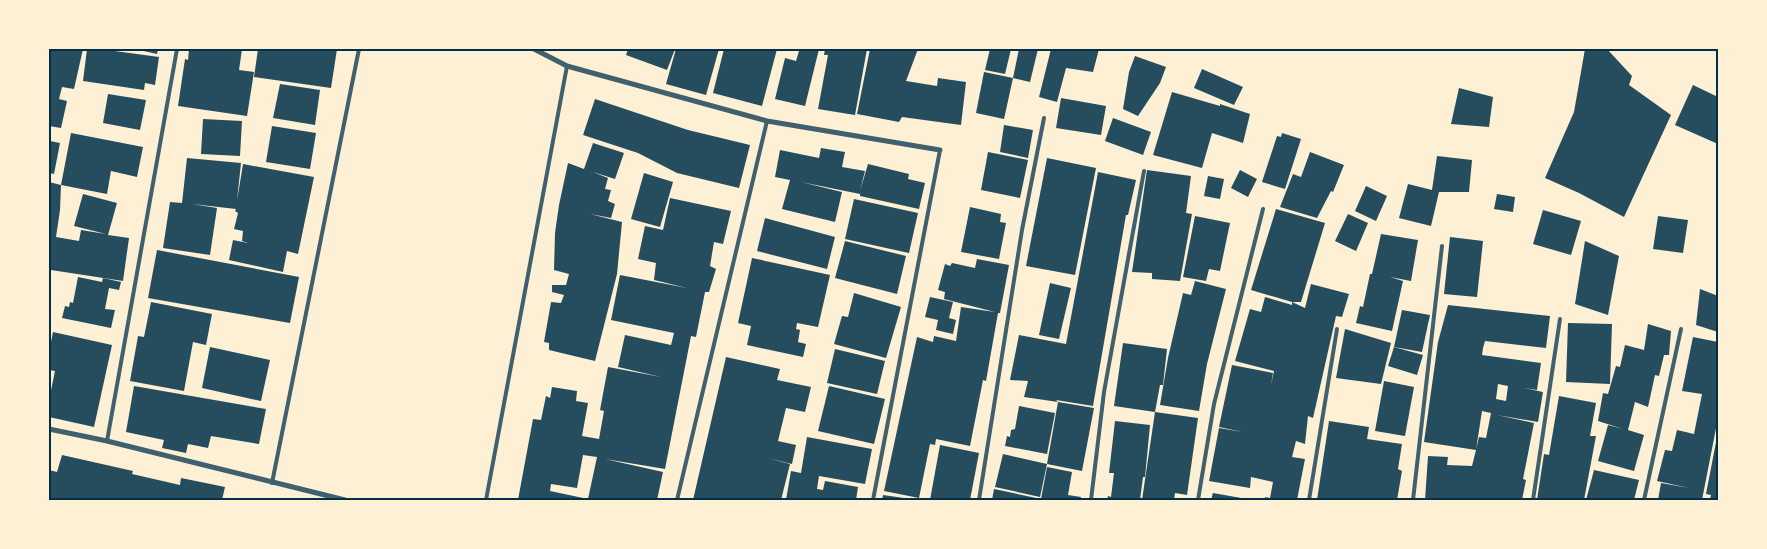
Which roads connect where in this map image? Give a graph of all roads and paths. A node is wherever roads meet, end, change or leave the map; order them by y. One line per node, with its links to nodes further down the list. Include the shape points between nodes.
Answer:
1 (177, 49): 15 (lane)
2 (359, 49): 16 (lane)
3 (534, 49): 4 (street)
4 (567, 66): 6 (street); 18 (lane)
5 (1044, 118): 21 (lane, via 1022,230)
6 (767, 121): 7 (street); 19 (lane)
7 (940, 150): 20 (lane)
8 (1144, 171): 22 (lane, via 1104,392)
9 (1263, 209): 23 (lane, via 1214,404)
10 (1442, 246): 25 (lane)
11 (1560, 319): 26 (lane)
12 (1337, 329): 24 (lane)
13 (1681, 329): 27 (lane)
14 (49, 429): 15 (street)
15 (107, 441): 16 (street)
16 (272, 483): 17 (street)
17 (345, 500)
18 (486, 500)
19 (677, 500)
20 (873, 500)
21 (979, 500)
22 (1091, 500)
23 (1198, 500)
24 (1309, 500)
25 (1413, 500)
26 (1533, 500)
27 (1644, 500)

